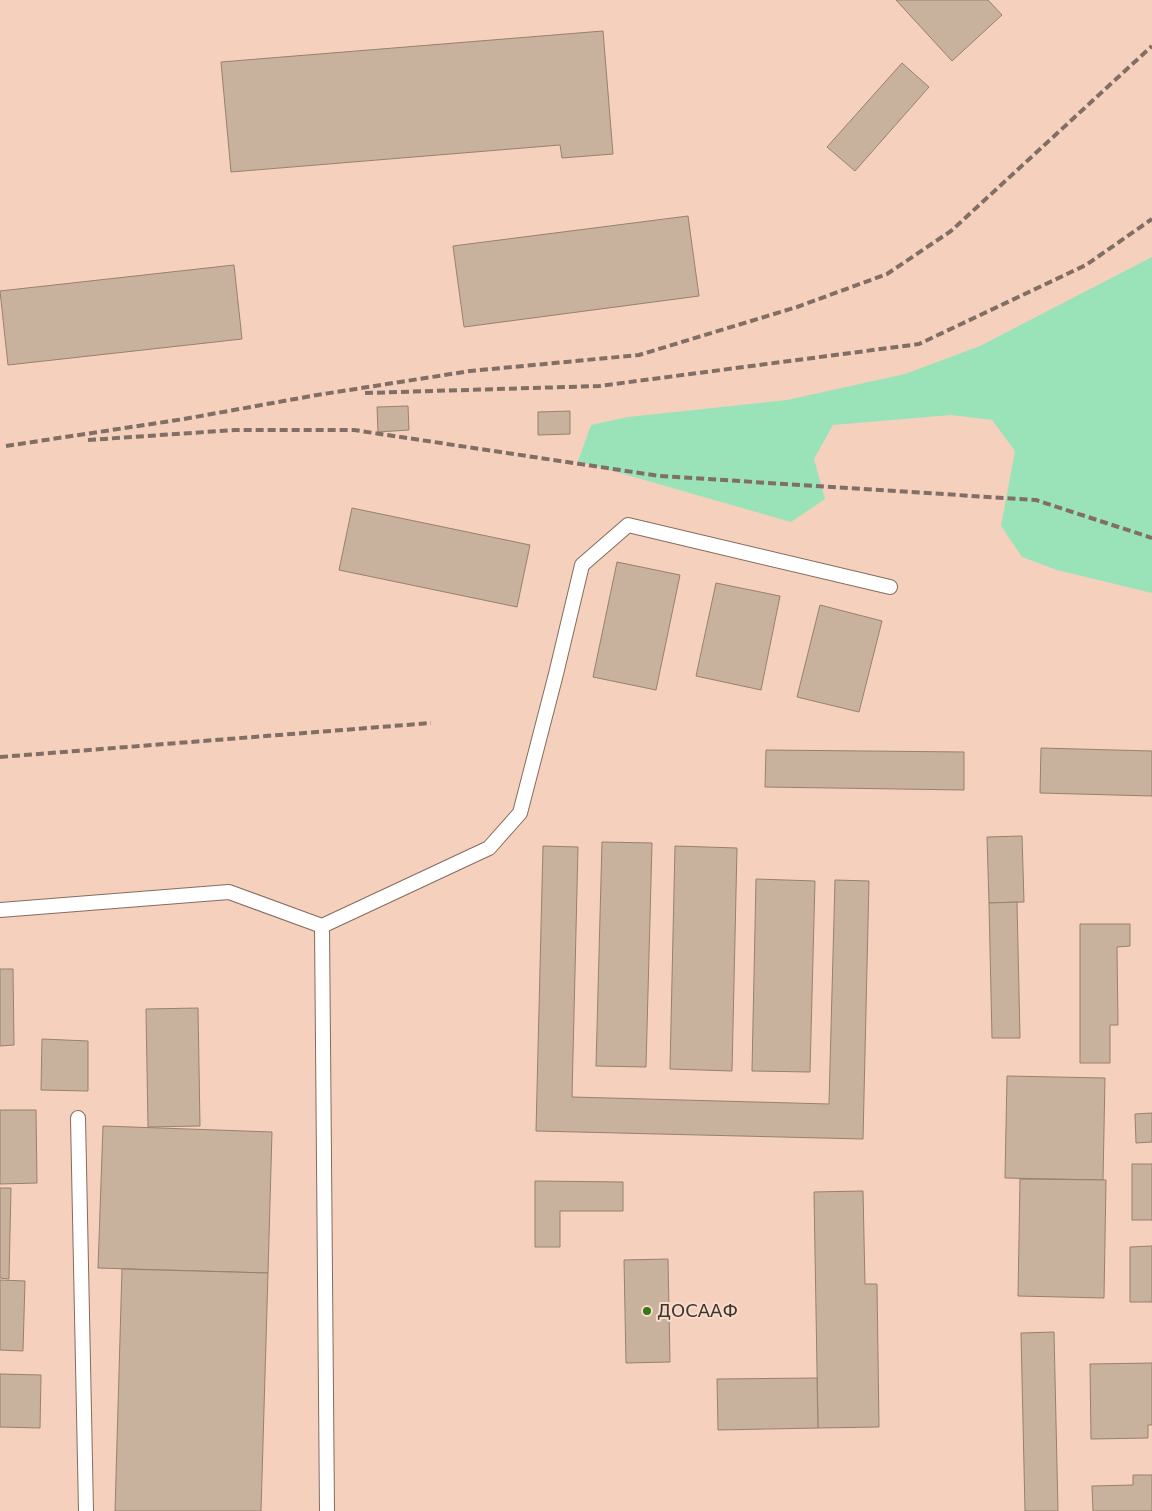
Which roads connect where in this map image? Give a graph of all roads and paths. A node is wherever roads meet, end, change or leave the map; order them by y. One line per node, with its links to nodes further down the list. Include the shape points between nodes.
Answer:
1 (890, 587): 3 (lane, via 628,525 582,565 520,813 488,848)
2 (0, 910): 3 (lane, via 229,892)
3 (322, 926): 6 (lane)
4 (78, 1118): 5 (lane)
5 (86, 1511)
6 (328, 1511)

